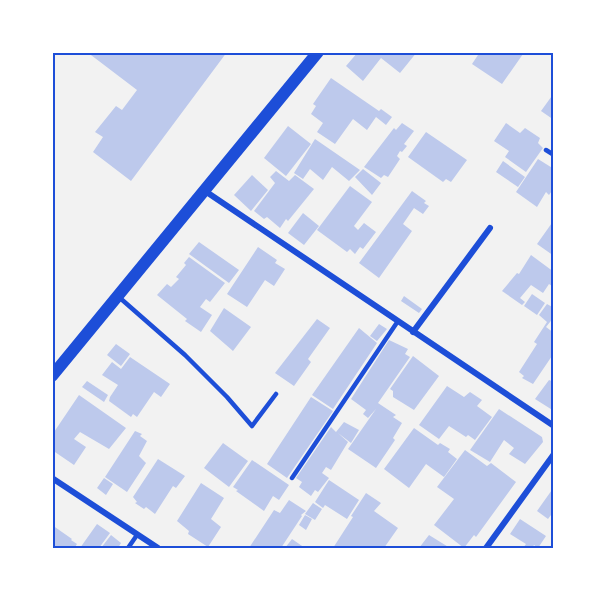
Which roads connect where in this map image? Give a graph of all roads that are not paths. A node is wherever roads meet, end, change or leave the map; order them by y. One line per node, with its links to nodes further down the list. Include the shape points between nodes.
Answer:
1 (318, 52): 4 (main road)
2 (546, 150): 3 (lane)
3 (554, 155)
4 (205, 190): 6 (main road); 7 (street)
5 (490, 228): 8 (street)
6 (117, 296): 9 (main road); 10 (lane, via 185,355 252,426)
7 (398, 321): 8 (street); 14 (lane)
8 (413, 332): 11 (street)
9 (52, 376)
10 (276, 394)
11 (554, 426)
12 (554, 454): 18 (street)
13 (52, 478): 15 (street)
14 (292, 478)
15 (136, 536): 16 (lane); 17 (street)
16 (128, 549)
17 (158, 549)
18 (486, 549)

